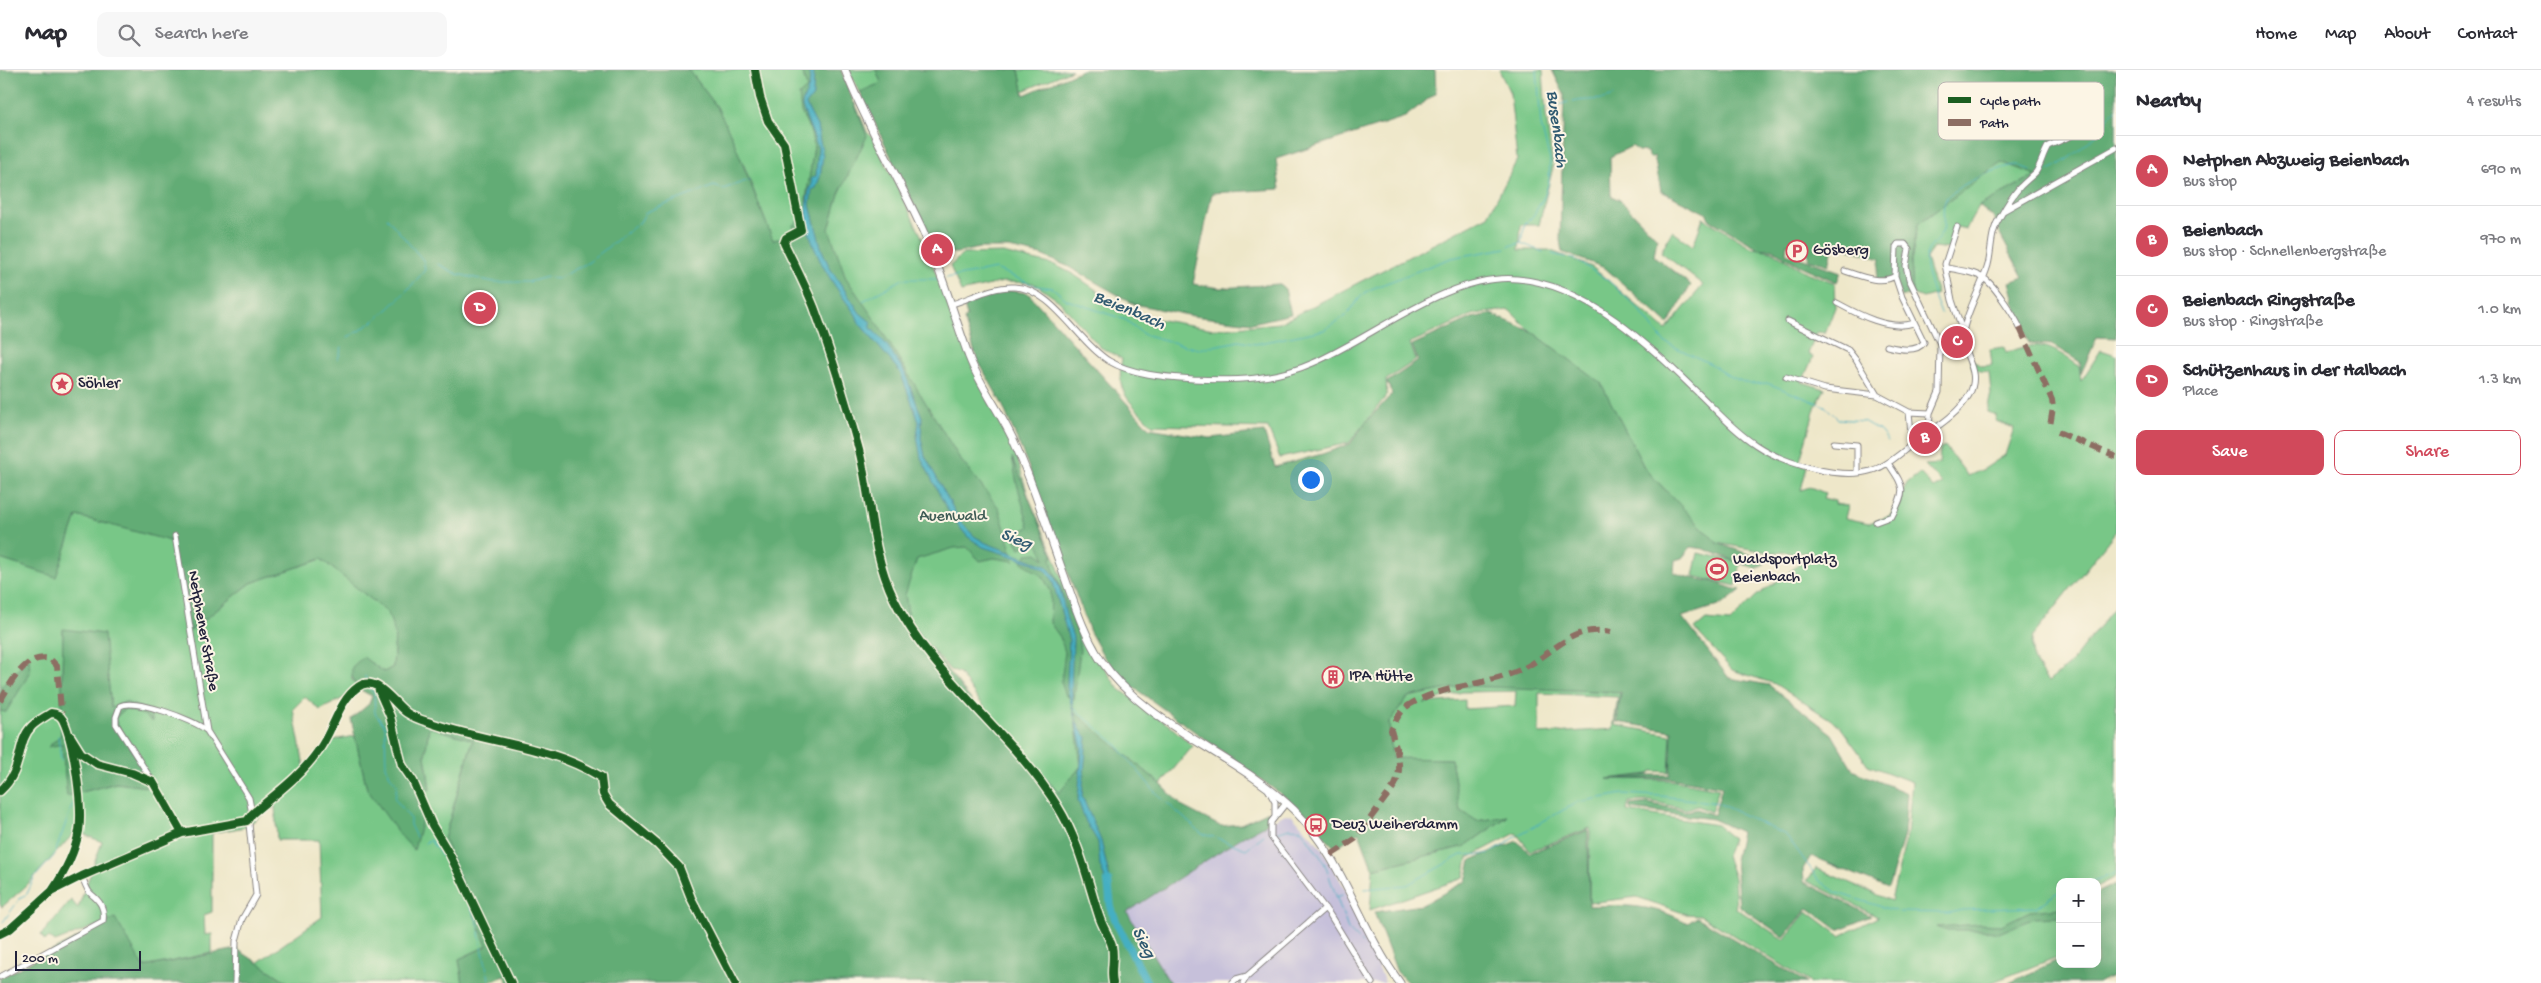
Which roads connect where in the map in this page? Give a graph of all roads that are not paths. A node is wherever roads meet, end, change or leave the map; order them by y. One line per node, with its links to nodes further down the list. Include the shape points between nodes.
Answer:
1 (845, 70): 11 (main road, via 939,266)
2 (2062, 140): 4 (street, via 2048,146 2037,170)
3 (2116, 148): 4 (street)
4 (2004, 210): 9 (street, via 1993,232)
5 (1957, 226): 6 (street, via 1945,260)
6 (1946, 268): 9 (street); 15 (street)
7 (1845, 271): 8 (street, via 1875,279)
8 (1896, 276): 13 (street); 16 (street, via 1896,247 1905,244 1909,249 1906,266 1909,280)
9 (1983, 278): 14 (street, via 1992,285); 15 (street)
10 (1837, 303): 13 (street, via 1862,316 1905,326)
11 (952, 304): 26 (street, via 997,288 1024,288 1049,303 1093,349 1112,363 1167,377 1241,379 1276,375 1313,363 1455,289 1490,280 1528,280 1564,291 1601,310 1679,375 1740,433 1765,451 1816,469); 32 (main road, via 969,358 1014,441 1081,622 1102,661 1126,689 1145,704)
12 (1788, 321): 19 (street, via 1848,350)
13 (1914, 323): 17 (street, via 1923,344 1911,349)
14 (2020, 328)
15 (1963, 336): 16 (street); 22 (street, via 1973,370 1972,388 1958,409)
16 (1940, 344): 21 (street, via 1939,392)
17 (1888, 346)
18 (1786, 377): 19 (street, via 1825,389)
19 (1877, 395): 20 (street)
20 (1909, 412): 21 (street); 24 (street)
21 (1930, 413): 22 (street)
22 (1929, 432): 24 (street)
23 (1834, 443): 26 (street, via 1857,445)
24 (1912, 444): 25 (street)
25 (1888, 463): 26 (street); 27 (street, via 1903,492 1892,516)
26 (1857, 473)
27 (1876, 522)
28 (175, 536): 30 (street, Netphener Straße)
29 (378, 686): 35 (street, via 368,683 358,686 346,699 311,761)
30 (207, 731): 31 (street, Netphener Straße, via 192,721 156,710 132,704 120,706 116,724); 35 (street, Netphener Straße, via 249,798)
31 (153, 782)
32 (1266, 786): 34 (main road); 36 (street, via 1275,802)
33 (0, 791): 39 (street, via 15,775 26,735 32,726 51,712 56,713 62,718 65,728 78,782 80,807 74,851)
34 (1286, 803): 36 (street); 48 (main road, via 1331,855 1383,959)
35 (252, 814): 37 (street)
36 (1275, 816): 40 (street, via 1270,825 1270,837)
37 (247, 821): 38 (street, via 182,833); 44 (street, via 256,895 242,919 236,942)
38 (82, 876): 39 (street); 43 (street, via 91,894 101,903 103,921)
39 (52, 891): 41 (street, via 10,929)
40 (1325, 908): 42 (street); 47 (street)
41 (0, 934)
42 (1246, 976): 45 (street); 46 (street)
43 (0, 977)
44 (235, 983)
45 (1232, 983)
46 (1243, 983)
47 (1372, 983)
48 (1400, 983)

